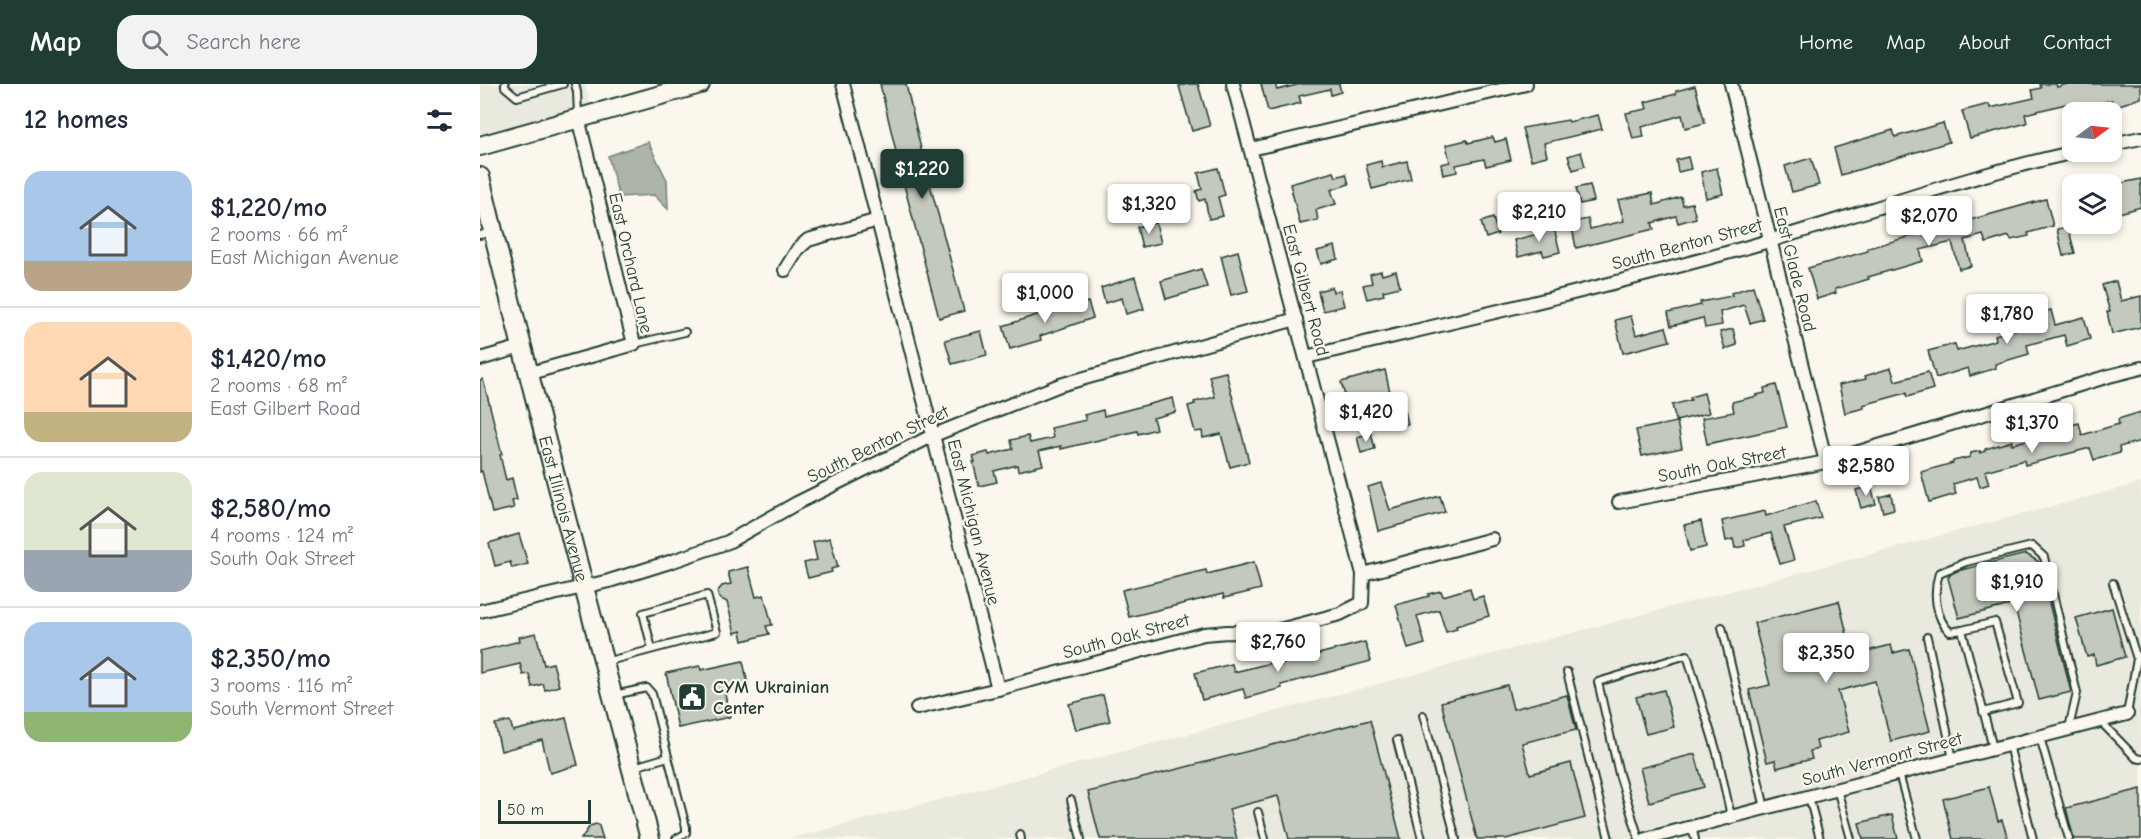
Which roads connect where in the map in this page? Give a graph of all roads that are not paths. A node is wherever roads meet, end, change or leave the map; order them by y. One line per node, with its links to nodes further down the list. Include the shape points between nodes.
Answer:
1 (505, 84): 2 (lane, via 517,97)
2 (563, 84)
3 (575, 84): 10 (lane)
4 (700, 84): 9 (main road)
5 (843, 84): 17 (street, East Michigan Avenue)
6 (1233, 84): 14 (street, East Gilbert Road)
7 (1526, 84): 14 (street)
8 (1731, 84): 19 (street, East Glade Road)
9 (647, 91): 10 (main road)
10 (578, 118): 13 (main road); 23 (street, East Orchard Lane)
11 (2141, 138): 12 (street)
12 (2122, 142)
13 (480, 146)
14 (1251, 149): 21 (street, East Gilbert Road)
15 (2062, 155): 19 (street, South Benton Street)
16 (480, 177): 18 (main road, East Illinois Avenue)
17 (878, 220): 20 (street, via 808,240); 29 (street, East Michigan Avenue)
18 (486, 234): 24 (main road, East Illinois Avenue)
19 (1770, 240): 25 (street, South Benton Street, via 1648,274); 30 (street, East Glade Road)
20 (785, 270)
21 (1296, 319): 25 (street, East Gilbert Road); 29 (street, South Benton Street, via 1060,385)
22 (685, 332): 23 (lane)
23 (634, 344): 28 (street, East Orchard Lane)
24 (521, 347): 26 (street); 28 (main road, East Illinois Avenue)
25 (1306, 357): 33 (street, East Gilbert Road)
26 (480, 359)
27 (2141, 368): 30 (street, South Oak Street)
28 (527, 374): 35 (main road, East Illinois Avenue)
29 (934, 435): 35 (street, South Benton Street, via 728,542); 43 (street, East Michigan Avenue)
30 (1826, 462): 31 (street, South Oak Street)
31 (1619, 502)
32 (1492, 539): 33 (street)
33 (1363, 574): 43 (street, South Oak Street, via 1362,603 1340,615 1268,633 1204,634)
34 (2114, 584): 47 (lane, via 2136,659)
35 (585, 587): 36 (street, South Benton Street); 41 (main road, East Illinois Avenue)
36 (480, 611)
37 (1722, 627): 63 (lane)
38 (1962, 630): 46 (lane); 46 (lane, via 1995,622 2018,703); 50 (lane, via 1950,632 1941,624 1934,587 1939,573 1966,561 2032,546 2044,557 2077,693)
39 (1927, 637): 56 (lane)
40 (652, 649): 40 (lane, via 717,632 707,595 642,613); 41 (lane)
41 (604, 662): 44 (main road, East Illinois Avenue)
42 (1567, 672): 73 (lane)
43 (998, 689): 45 (street, South Oak Street)
44 (613, 696): 55 (lane, via 647,688 652,694); 58 (main road, East Illinois Avenue)
45 (917, 708)
46 (1983, 712): 54 (lane)
47 (2127, 714): 49 (street, South Vermont Street)
48 (1423, 715): 72 (lane)
49 (2100, 721): 50 (street, South Vermont Street); 57 (lane)
50 (2069, 729): 51 (street, South Vermont Street)
51 (2040, 737): 53 (street, South Vermont Street); 80 (lane)
52 (1397, 740): 71 (lane)
53 (2009, 745): 54 (street, South Vermont Street); 79 (lane)
54 (1994, 749): 56 (street, South Vermont Street)
55 (668, 757): 58 (lane); 68 (lane, via 686,828 686,833)
56 (1953, 759): 59 (street, South Vermont Street)
57 (2141, 759)
58 (632, 768): 67 (main road, East Illinois Avenue)
59 (1899, 773): 60 (street, South Vermont Street); 78 (lane)
60 (1837, 789): 61 (street, South Vermont Street); 77 (lane)
61 (1809, 797): 63 (street, South Vermont Street); 76 (lane)
62 (1071, 800): 69 (lane)
63 (1765, 808): 65 (street, South Vermont Street)
64 (1258, 812): 70 (lane)
65 (1731, 817): 66 (street, South Vermont Street); 74 (lane, via 1717,753 1687,655 1598,682)
66 (1693, 833): 75 (street, South Vermont Street)
67 (650, 839)
68 (676, 839)
69 (1082, 839)
70 (1265, 839)
71 (1422, 839)
72 (1456, 839)
73 (1609, 839)
74 (1639, 839)
75 (1646, 839)
76 (1820, 839)
77 (1851, 839)
78 (1917, 839)
79 (2033, 839)
80 (2069, 839)

